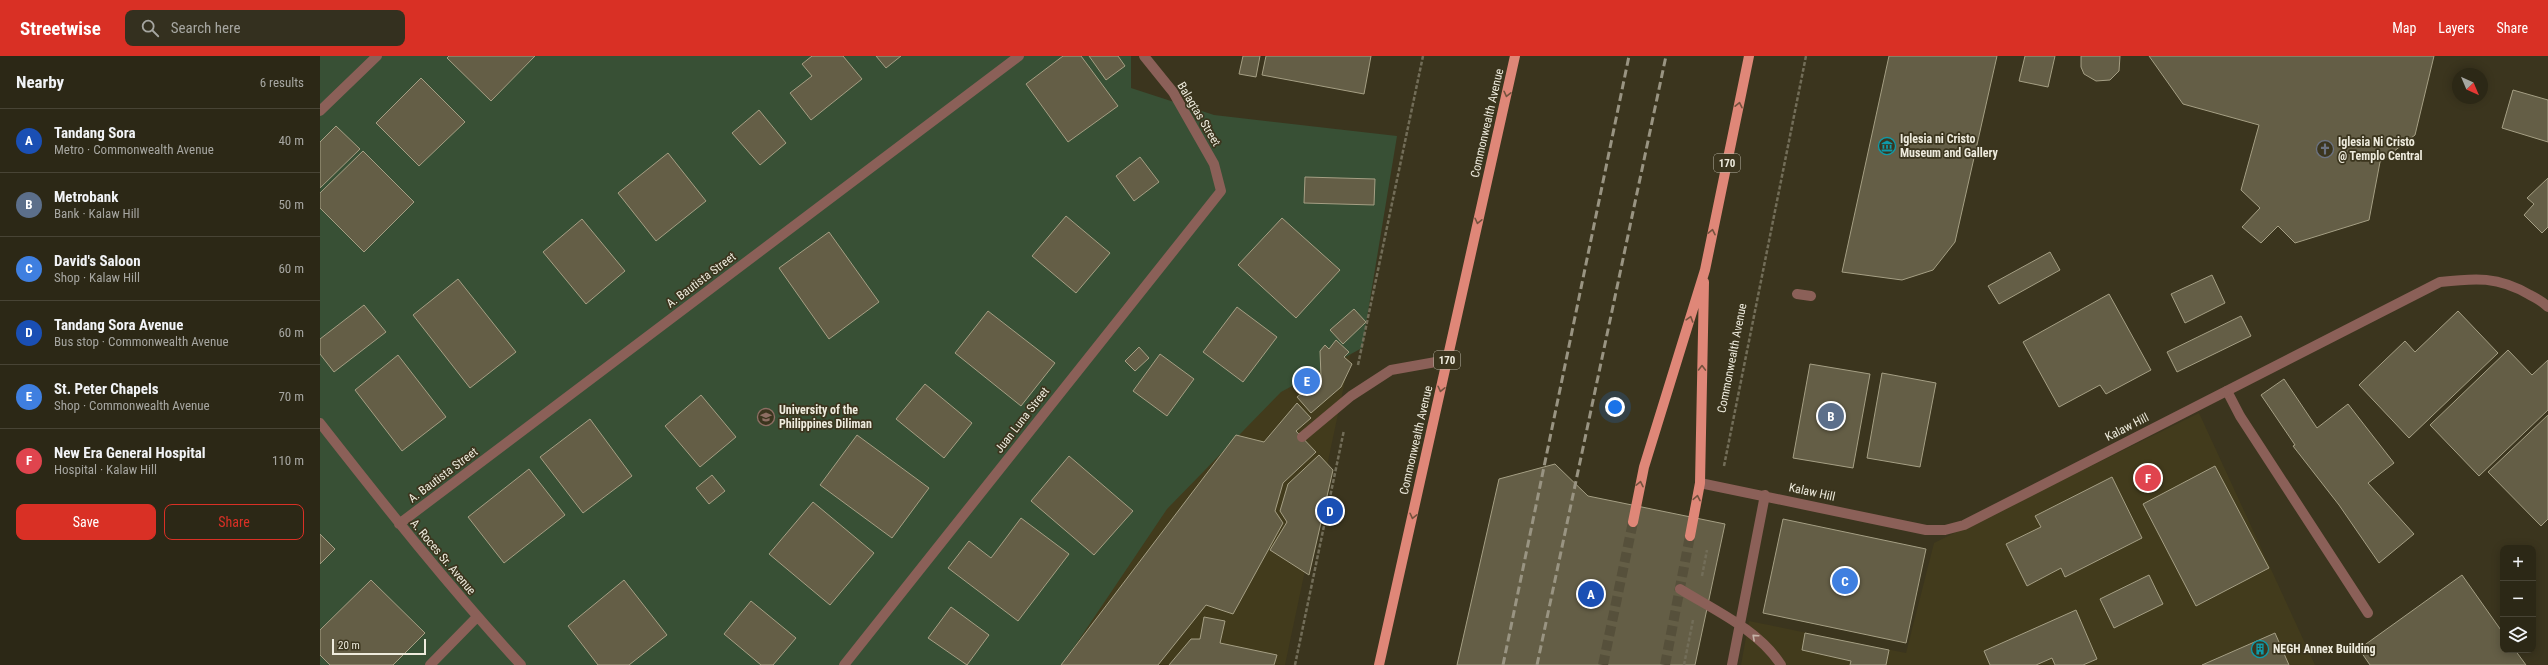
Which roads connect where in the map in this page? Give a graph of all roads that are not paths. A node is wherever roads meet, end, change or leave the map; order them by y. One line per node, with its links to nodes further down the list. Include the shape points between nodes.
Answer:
1 (377, 56): 6 (street)
2 (1018, 56): 19 (street, A. Bautista Street)
3 (1144, 56): 7 (street, Balagtas Street, via 1173,92 1214,164)
4 (1515, 56): 12 (main road, Commonwealth Avenue / 170, one-way to 12)
5 (1749, 56): 8 (main road, Commonwealth Avenue / 170, one-way to 5)
6 (320, 110)
7 (1221, 191): 27 (street, Juan Luna Street)
8 (1704, 270): 16 (main road, Commonwealth Avenue / 170, one-way to 8); 18 (main road, Commonwealth Avenue / 170, one-way to 8, via 1644,468)
9 (1797, 294): 10 (street)
10 (1811, 296)
11 (2548, 307): 13 (street, Kalaw Hill, via 2514,286 2493,279 2440,282)
12 (1447, 360): 15 (street, via 1391,370 1352,396); 28 (main road, Commonwealth Avenue / 170, one-way to 28)
13 (2226, 391): 17 (street, Kalaw Hill, via 1964,525 1945,530 1926,530); 22 (street)
14 (320, 423): 19 (street, A. Roces Sr. Avenue)
15 (1302, 437)
16 (1700, 483): 17 (street, Kalaw Hill); 20 (main road, Commonwealth Avenue / 170, one-way to 16)
17 (1765, 495): 24 (street)
18 (1633, 522)
19 (399, 524): 23 (street, A. Roces Sr. Avenue)
20 (1690, 536)
21 (1680, 589): 24 (street)
22 (2368, 613)
23 (477, 617): 25 (street); 26 (street, A. Roces Sr. Avenue)
24 (1740, 626): 29 (street); 30 (street, one-way to 24, via 1776,656)
25 (430, 665)
26 (521, 665)
27 (844, 665)
28 (1379, 665)
29 (1732, 665)
30 (1782, 665)

